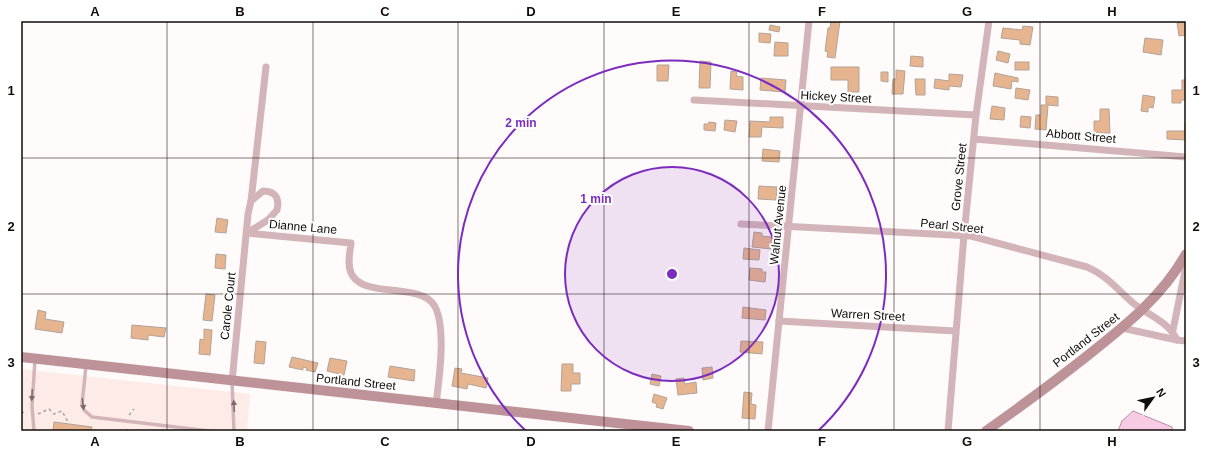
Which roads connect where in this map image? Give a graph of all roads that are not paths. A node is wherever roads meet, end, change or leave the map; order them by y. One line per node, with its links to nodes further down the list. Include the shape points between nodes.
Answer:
1 (809, 21): 5 (street, Walnut Avenue)
2 (989, 21): 6 (street, Grove Street)
3 (266, 67): 9 (street, Carole Court)
4 (694, 100): 5 (street, Hickey Street)
5 (801, 106): 6 (street, Hickey Street); 11 (street, Walnut Avenue)
6 (976, 115): 7 (street, Grove Street)
7 (974, 139): 8 (street, Abbott Street); 13 (street, Grove Street)
8 (1186, 157)
9 (250, 201): 12 (street, Carole Court); 12 (street, via 258,193 269,191 273,193 278,204 273,216)
10 (741, 224): 11 (street, Pearl Street)
11 (789, 227): 13 (street, Pearl Street); 17 (street, Walnut Avenue)
12 (247, 233): 26 (street, Carole Court); 27 (street, Dianne Lane, via 351,243 349,264 350,272 355,278 372,286 427,298 434,304 441,345)
13 (964, 235): 16 (street, Pearl Street, via 1093,270); 20 (street, Grove Street)
14 (1186, 254): 16 (street, Portland Street, via 1170,279)
15 (1186, 266): 19 (street)
16 (1144, 310): 18 (street, Portland Street); 19 (street, Pearl Street)
17 (779, 321): 20 (street, Warren Street); 32 (street, Walnut Avenue)
18 (1122, 328): 21 (street); 34 (street, Portland Street)
19 (1173, 330): 21 (street)
20 (955, 331): 33 (street, Grove Street)
21 (1177, 340): 22 (street)
22 (1186, 342)
23 (21, 357): 24 (street, Portland Street)
24 (36, 359): 25 (street, Portland Street); 28 (lane, one-way to 28, via 32,406)
25 (86, 365): 26 (street, Portland Street); 29 (lane, one-way to 29, via 82,404 84,410 92,417)
26 (232, 382): 27 (street, Portland Street); 30 (lane, one-way to 26)
27 (436, 404): 31 (street, Portland Street)
28 (34, 431)
29 (209, 431)
30 (234, 431)
31 (689, 431)
32 (768, 431)
33 (948, 431)
34 (986, 431)

